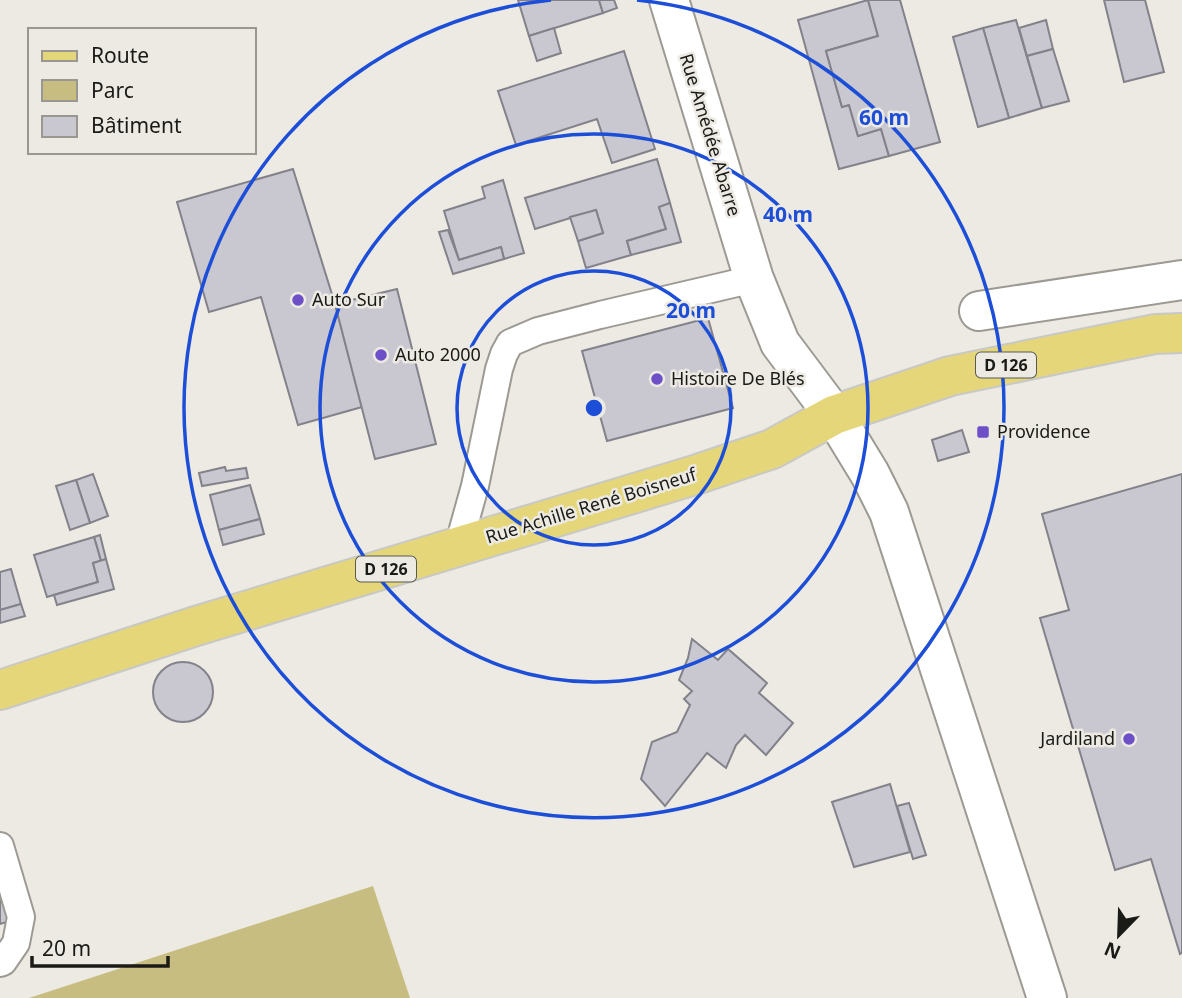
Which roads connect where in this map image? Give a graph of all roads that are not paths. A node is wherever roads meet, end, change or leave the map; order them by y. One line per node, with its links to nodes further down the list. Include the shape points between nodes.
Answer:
1 (669, 0): 2 (street, Rue Amédée Abarre)
2 (754, 279): 6 (street, Rue Amédée Abarre, via 780,343); 7 (lane, via 600,314 510,343 499,369)
3 (1182, 280): 4 (street)
4 (979, 311)
5 (1182, 333): 6 (main road, Rue Achille René Boisneuf / D 126, via 1155,334 950,376)
6 (834, 415): 7 (main road, Rue Achille René Boisneuf / D 126, via 772,449); 11 (street, Rue Amédée Abarre, via 888,512)
7 (458, 547): 8 (main road, Rue Achille René Boisneuf / D 126)
8 (0, 690)
9 (0, 846): 10 (lane, via 21,917 16,943)
10 (0, 963)
11 (1047, 998)

